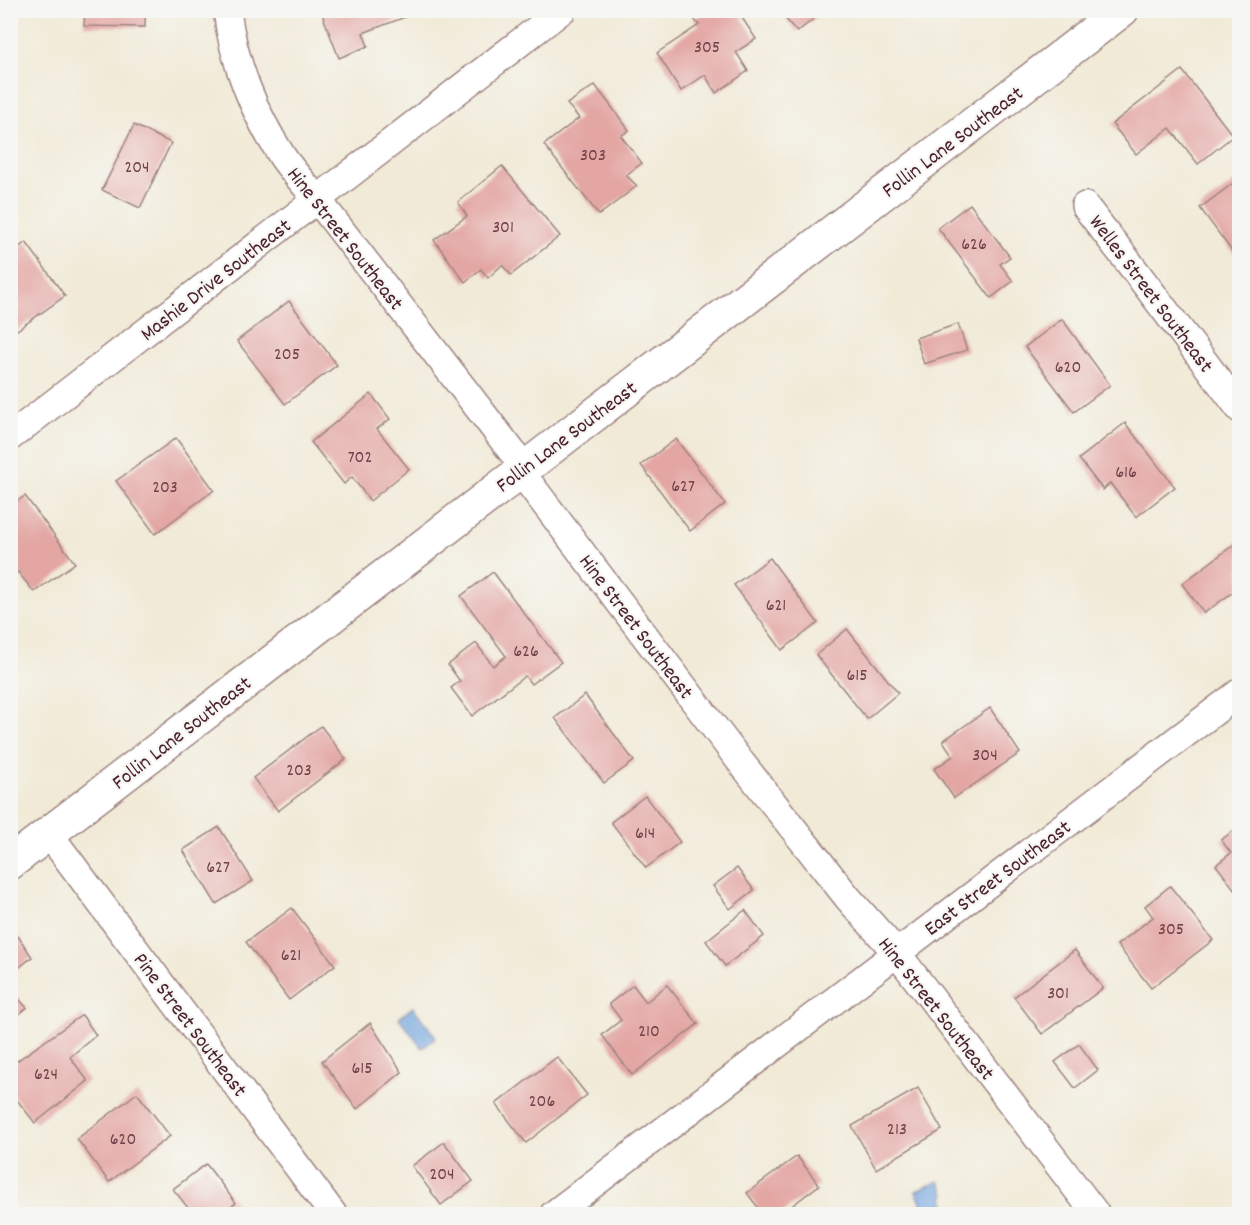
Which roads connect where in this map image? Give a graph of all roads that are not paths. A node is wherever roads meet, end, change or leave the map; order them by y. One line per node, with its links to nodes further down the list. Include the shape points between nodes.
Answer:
1 (227, 10): 4 (street, Hine Street Southeast, via 242,74 259,116 283,158)
2 (562, 10): 4 (street, Mashie Drive Southeast)
3 (1122, 10): 8 (street, Follin Lane Southeast)
4 (317, 199): 7 (street, Mashie Drive Southeast); 8 (street, Hine Street Southeast, via 517,458)
5 (1085, 206): 6 (street, Welles Street Southeast)
6 (1239, 409)
7 (10, 437)
8 (520, 471): 10 (street, Follin Lane Southeast); 12 (street, Hine Street Southeast, via 736,756 848,898)
9 (1239, 692): 12 (street, East Street Southeast)
10 (49, 834): 11 (street, Follin Lane Southeast); 13 (street, Pine Street Southeast)
11 (10, 863)
12 (896, 952): 14 (street, East Street Southeast); 15 (street, Hine Street Southeast)
13 (333, 1215)
14 (554, 1215)
15 (1096, 1215)

